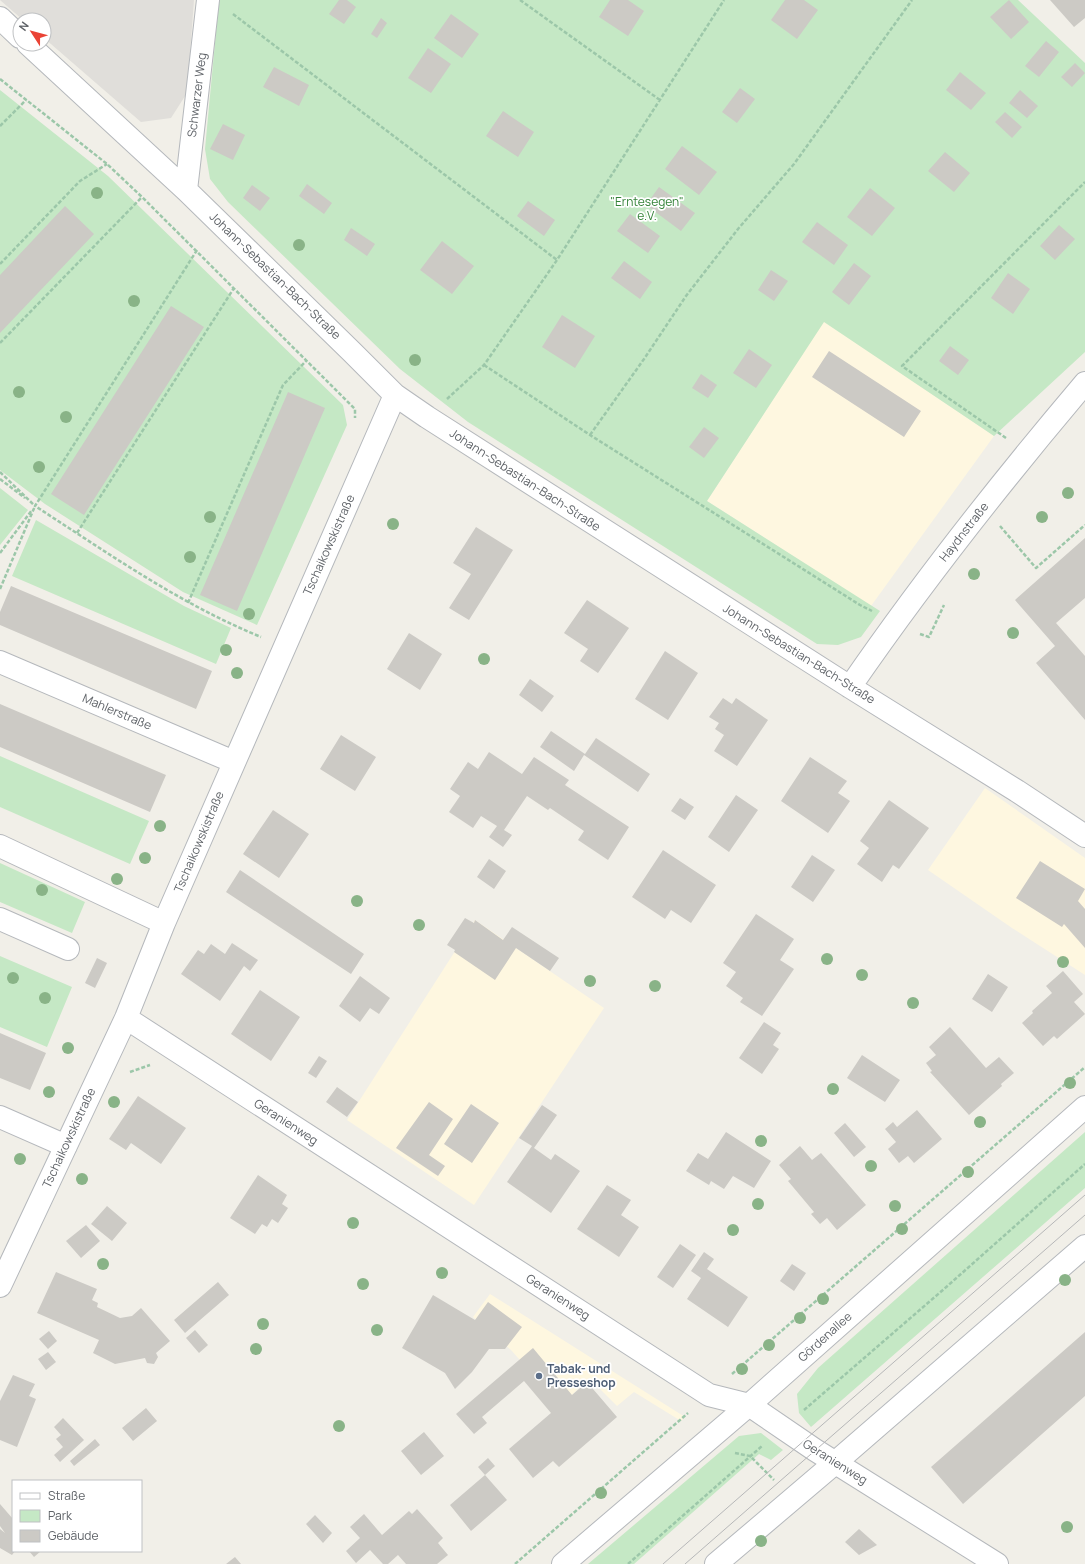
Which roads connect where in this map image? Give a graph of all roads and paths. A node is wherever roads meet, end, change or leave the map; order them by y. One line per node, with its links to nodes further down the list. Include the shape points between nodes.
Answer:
1 (520, 0): 10 (path)
2 (724, 0): 10 (path)
3 (912, 0): 27 (path, via 794,164 738,229 686,296)
4 (208, 5): 14 (street, Schwarzer Weg); 17 (path, via 231,12)
5 (0, 18): 6 (street)
6 (12, 29)
7 (37, 52): 14 (street, Johann-Sebastian-Bach-Straße)
8 (0, 79): 9 (path)
9 (26, 100): 11 (path); 12 (path)
10 (660, 100): 17 (path)
11 (0, 126)
12 (107, 164): 15 (path); 18 (path, via 80,181)
13 (1085, 182): 28 (path, via 902,366)
14 (186, 190): 24 (street, Johann-Sebastian-Bach-Straße)
15 (142, 197): 16 (path); 20 (path)
16 (197, 250): 19 (path); 31 (path)
17 (557, 260): 22 (path)
18 (0, 264)
19 (234, 288): 21 (path); 34 (path)
20 (0, 343)
21 (307, 360): 26 (path, via 355,409); 38 (path, via 283,385)
22 (484, 365): 25 (path); 27 (path)
23 (1085, 383): 28 (street, Haydnstraße)
24 (395, 395): 25 (street, Johann-Sebastian-Bach-Straße); 43 (street, Tschaikowskistraße)
25 (427, 417): 42 (street, Johann-Sebastian-Bach-Straße)
26 (356, 424)
27 (590, 435): 39 (path, via 860,605)
28 (1026, 452): 39 (street, Haydnstraße)
29 (0, 472): 31 (path)
30 (0, 479): 31 (path)
31 (35, 506): 34 (path); 35 (path); 36 (path)
32 (1085, 525): 33 (path, via 1036,568)
33 (1000, 526)
34 (77, 533): 38 (path)
35 (0, 553)
36 (0, 589)
37 (945, 601): 39 (path, via 929,637)
38 (188, 603): 40 (path, via 262,638)
39 (895, 622): 42 (street, Haydnstraße)
40 (265, 630)
41 (0, 662): 43 (street, Mahlerstraße)
42 (850, 687): 44 (street, Johann-Sebastian-Bach-Straße, via 1018,791)
43 (234, 762): 47 (street, Tschaikowskistraße)
44 (1085, 836)
45 (0, 846): 47 (street)
46 (0, 919): 48 (street)
47 (164, 923): 49 (street, Tschaikowskistraße)
48 (68, 950)
49 (126, 1018): 53 (street, Tschaikowskistraße); 57 (street, Geranienweg)
50 (1085, 1067): 57 (path)
51 (1085, 1107): 58 (street, Gördenallee)
52 (0, 1117): 53 (street)
53 (66, 1146): 56 (street, Tschaikowskistraße)
54 (1085, 1164): 59 (path)
55 (1085, 1246): 62 (street)
56 (0, 1286)
57 (709, 1394): 58 (street, Geranienweg); 64 (path)
58 (749, 1405): 59 (street, Geranienweg); 60 (street, Gördenallee)
59 (784, 1427): 61 (path); 62 (street, Geranienweg)
60 (711, 1437): 61 (path, via 723,1450); 65 (street, Gördenallee)
61 (750, 1456): 63 (path); 66 (path)
62 (836, 1462): 63 (street); 68 (street, Geranienweg)
63 (792, 1499): 67 (street)
64 (515, 1564)
65 (563, 1564)
66 (628, 1564)
67 (716, 1564)
68 (997, 1564)

